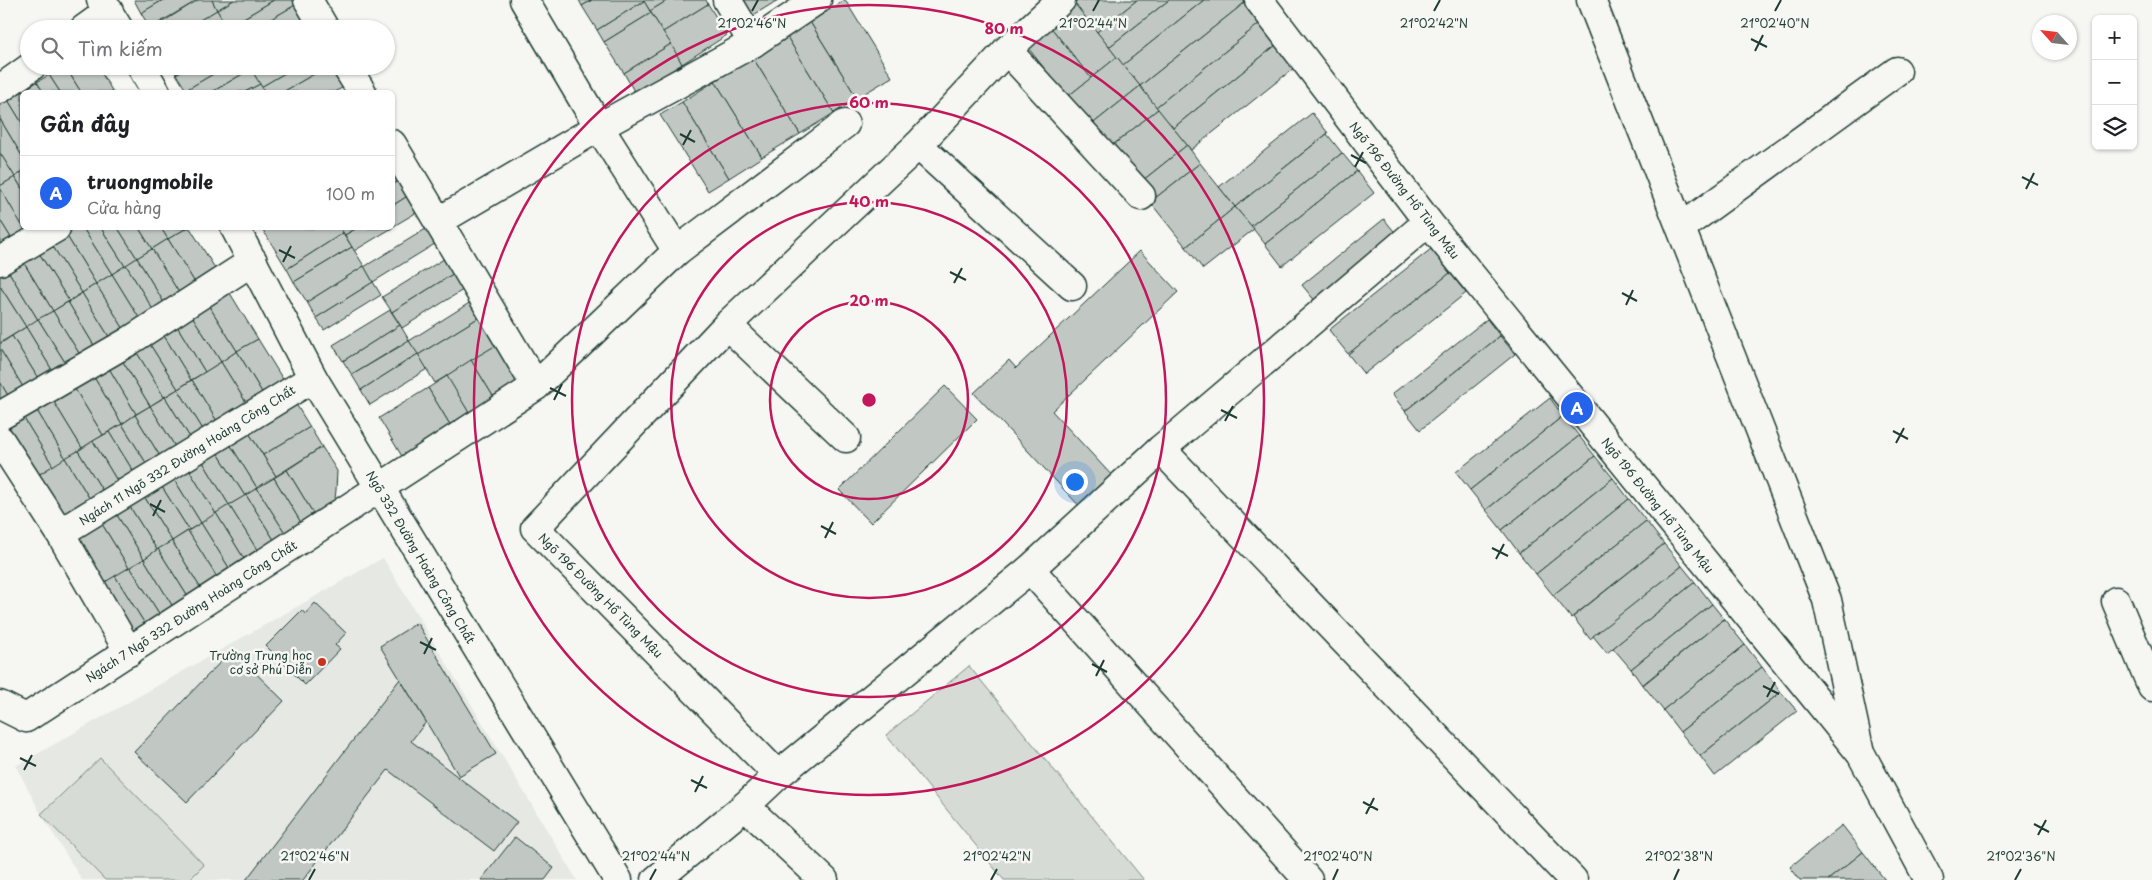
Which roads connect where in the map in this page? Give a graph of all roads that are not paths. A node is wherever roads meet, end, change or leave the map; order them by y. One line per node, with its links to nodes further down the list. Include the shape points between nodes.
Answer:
1 (308, 0): 10 (street)
2 (524, 0): 21 (street)
3 (727, 0): 11 (street)
4 (817, 0): 11 (street)
5 (1061, 0): 12 (street)
6 (1259, 0): 26 (street, Ngõ 196 Đường Hồ Tùng Mậu)
7 (1591, 0): 27 (street)
8 (110, 13): 9 (street)
9 (99, 20)
10 (320, 20)
11 (753, 44): 21 (street)
12 (1007, 50): 22 (street); 24 (street)
13 (1897, 71): 27 (street)
14 (20, 75): 17 (street)
15 (146, 75): 18 (street)
16 (352, 75): 19 (street)
17 (0, 89)
18 (155, 90)
19 (361, 90)
20 (845, 124): 30 (street, Ngách 7 Ngõ 332 Đường Hoàng Công Chất)
21 (599, 127): 25 (street); 30 (street)
22 (918, 145): 33 (street); 34 (street)
23 (395, 149): 25 (street)
24 (1141, 196)
25 (439, 222): 36 (street)
26 (1428, 222): 40 (street); 48 (street, Ngõ 196 Đường Hồ Tùng Mậu)
27 (1682, 227): 48 (street, via 1827,600)
28 (53, 230): 31 (street)
29 (236, 230): 32 (street, Ngõ 332 Đường Hoàng Công Chất)
30 (677, 251): 36 (street, Ngách 7 Ngõ 332 Đường Hoàng Công Chất)
31 (0, 261)
32 (252, 261): 35 (street, Ngõ 332 Đường Hoàng Công Chất); 37 (street, via 128,342)
33 (1072, 286)
34 (727, 326): 38 (street); 49 (street, Ngõ 196 Đường Hồ Tùng Mậu, via 535,528)
35 (313, 378): 41 (street, Ngõ 332 Đường Hoàng Công Chất); 42 (street, Ngách 11 Ngõ 332 Đường Hoàng Công Chất)
36 (536, 386): 41 (street, Ngách 7 Ngõ 332 Đường Hoàng Công Chất)
37 (0, 416)
38 (846, 438)
39 (0, 440): 42 (street)
40 (1161, 449): 43 (street); 55 (street)
41 (379, 488): 45 (street, Ngách 7 Ngõ 332 Đường Hoàng Công Chất); 51 (street, Ngõ 332 Đường Hoàng Công Chất)
42 (60, 533): 45 (street)
43 (1030, 569): 49 (street); 54 (street)
44 (2116, 600): 46 (street)
45 (129, 652): 47 (street, Ngách 7 Ngõ 332 Đường Hoàng Công Chất, via 26,718)
46 (2152, 687)
47 (0, 705)
48 (1861, 754): 56 (street, Ngõ 196 Đường Hồ Tùng Mậu)
49 (778, 775): 50 (street)
50 (746, 806): 52 (street); 53 (street)
51 (618, 880)
52 (656, 880)
53 (824, 880)
54 (1308, 880)
55 (1573, 880)
56 (1929, 880)

